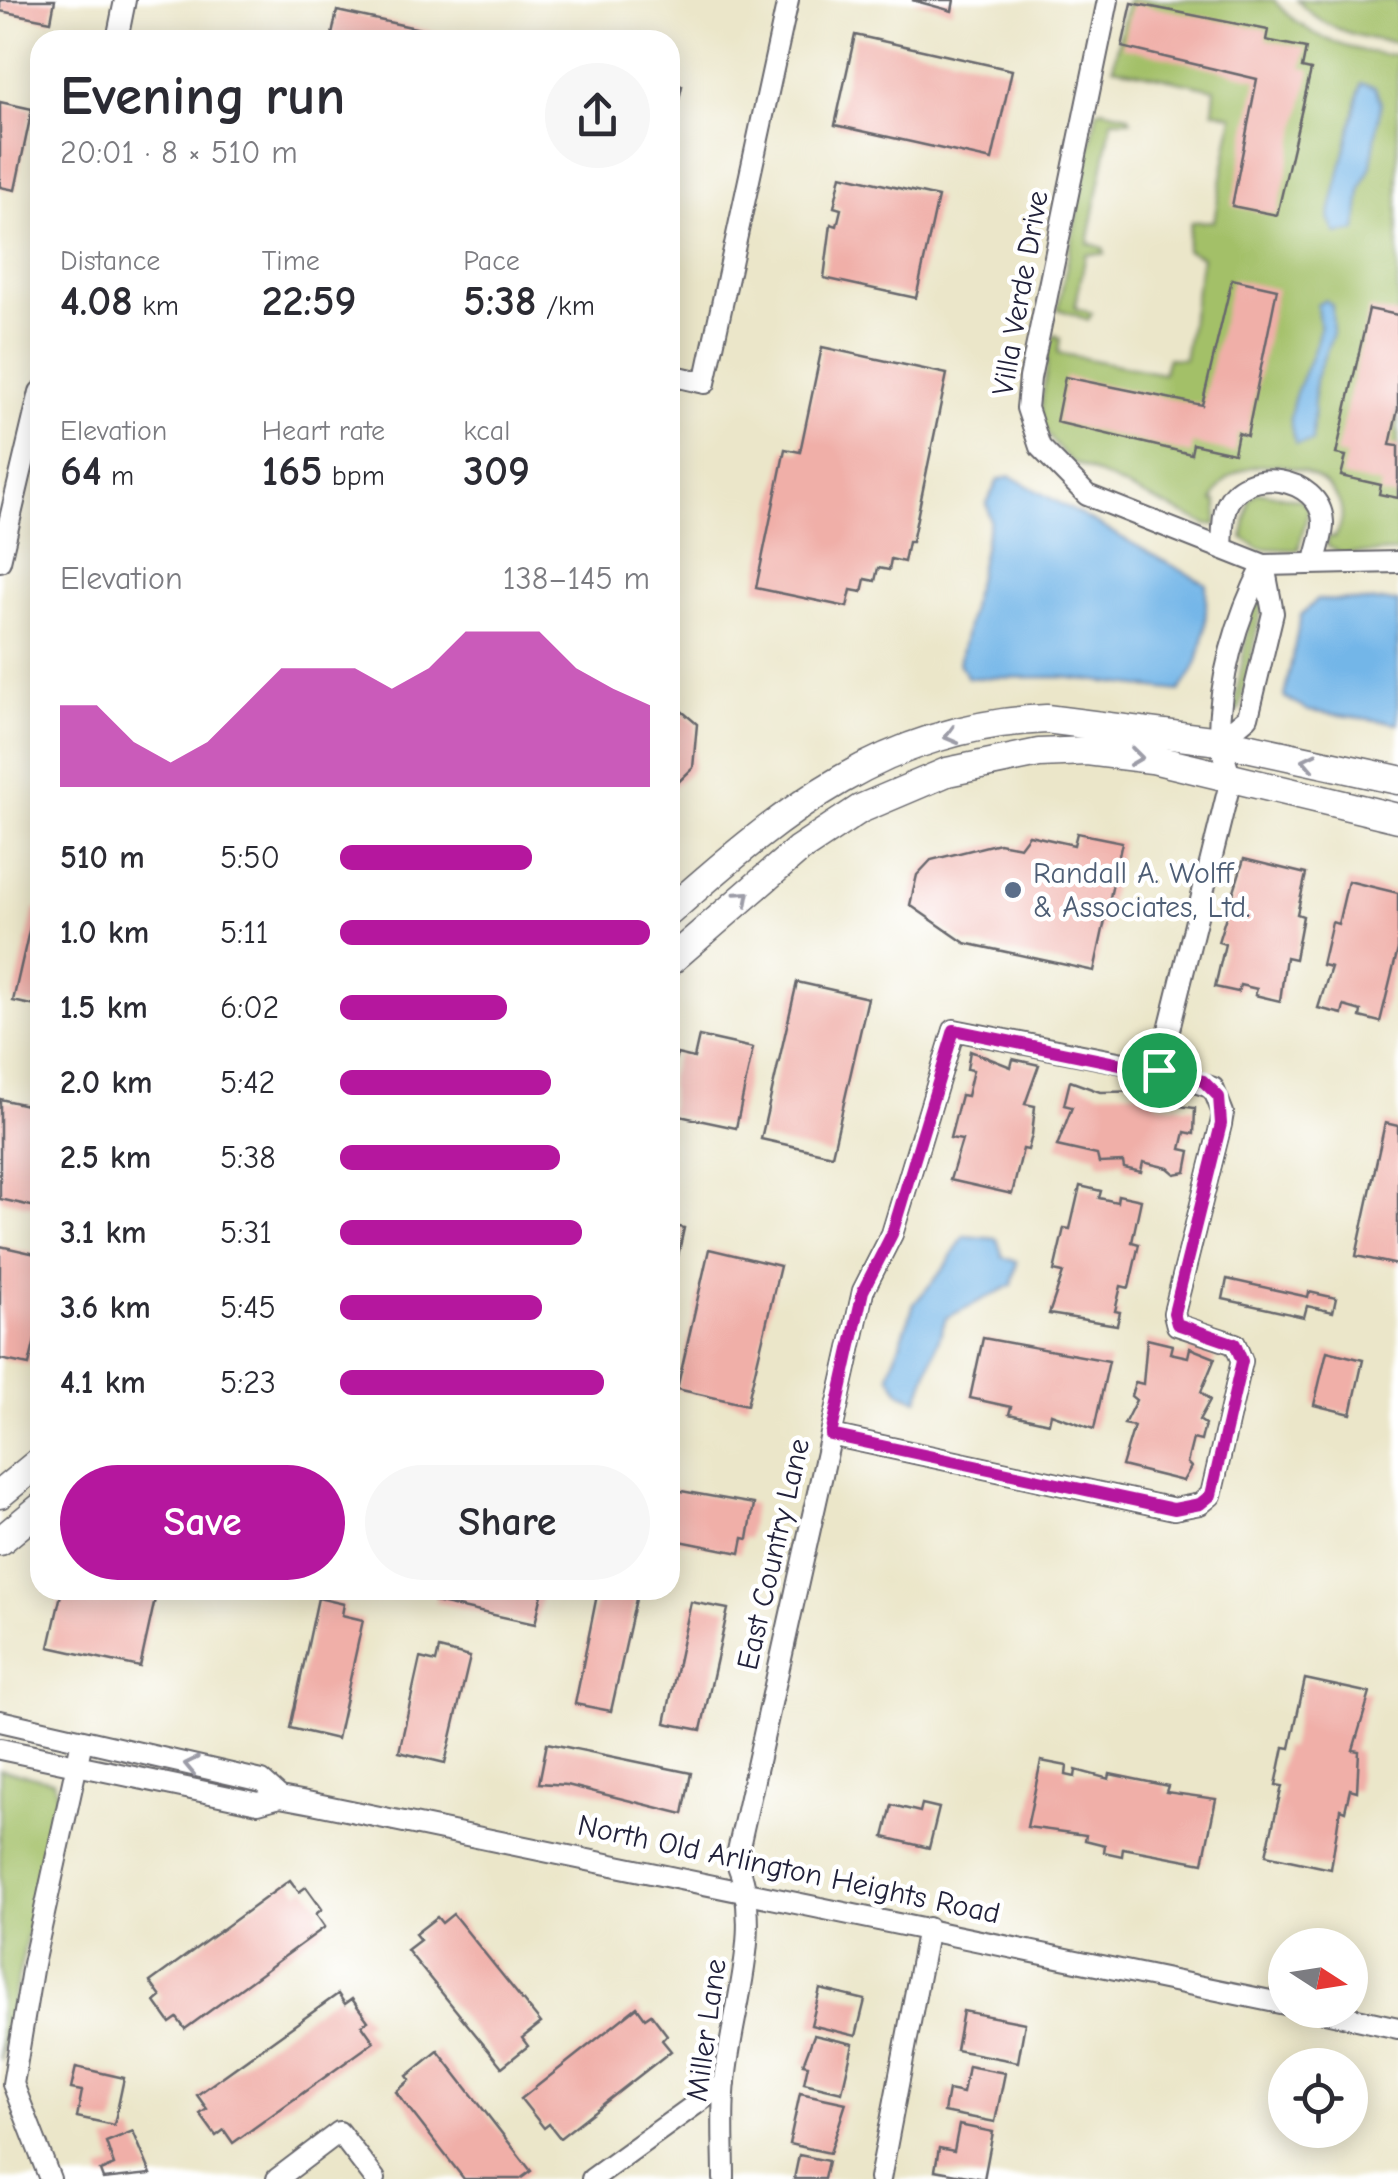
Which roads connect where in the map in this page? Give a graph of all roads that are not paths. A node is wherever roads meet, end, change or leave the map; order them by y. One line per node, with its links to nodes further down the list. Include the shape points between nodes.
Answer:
1 (125, 0): 4 (street)
2 (788, 0): 5 (street, via 705,382)
3 (1108, 0): 7 (street, Villa Verde Drive, via 1027,408 1040,447 1087,495)
4 (119, 30)
5 (680, 377)
6 (30, 434): 8 (street)
7 (1222, 548): 9 (street, via 1226,506 1250,486 1280,480 1300,487 1323,521); 11 (street, Villa Verde Drive)
8 (0, 561)
9 (1314, 562): 10 (street, Villa Verde Drive); 11 (street, Villa Verde Drive)
10 (1398, 562)
11 (1264, 565): 12 (street, via 1243,604 1219,709); 12 (street, via 1273,612 1248,717)
12 (1219, 741): 13 (street); 14 (main road, one-way to 12); 16 (main road, one-way to 16, via 1046,719 961,732 889,754 827,784)
13 (1232, 779): 15 (main road); 17 (main road, one-way to 13, via 810,842 860,809 947,772 1087,751); 18 (street)
14 (1398, 780)
15 (1398, 818)
16 (680, 901)
17 (680, 952)
18 (1159, 1070): 19 (street, East Country Lane, via 954,1030 892,1234 863,1291); 19 (street, via 1203,1081 1223,1112 1174,1313 1177,1324 1235,1344 1242,1361 1211,1495 1174,1509)
19 (831, 1435): 29 (street, East Country Lane, via 736,1860)
20 (30, 1469): 21 (main road)
21 (0, 1494)
22 (30, 1516): 23 (main road)
23 (0, 1541)
24 (0, 1721): 25 (street, North Old Arlington Heights Road)
25 (82, 1741): 27 (street); 28 (street, North Old Arlington Heights Road, one-way to 25, via 262,1781)
26 (0, 1749): 27 (street, North Old Arlington Heights Road)
27 (77, 1767): 28 (street, North Old Arlington Heights Road, via 258,1803); 35 (street)
28 (280, 1797): 29 (street, North Old Arlington Heights Road)
29 (749, 1890): 30 (street, North Old Arlington Heights Road); 34 (street, Miller Lane, via 750,1942)
30 (928, 1928): 31 (street, North Old Arlington Heights Road); 41 (street)
31 (1268, 2000)
32 (1368, 2021): 33 (street)
33 (1398, 2028)
34 (725, 2083): 39 (street); 40 (street, Miller Lane)
35 (6, 2085): 36 (street)
36 (50, 2179)
37 (277, 2179): 38 (street, via 339,2132)
38 (375, 2179)
39 (592, 2179)
40 (724, 2179)
41 (880, 2179)

